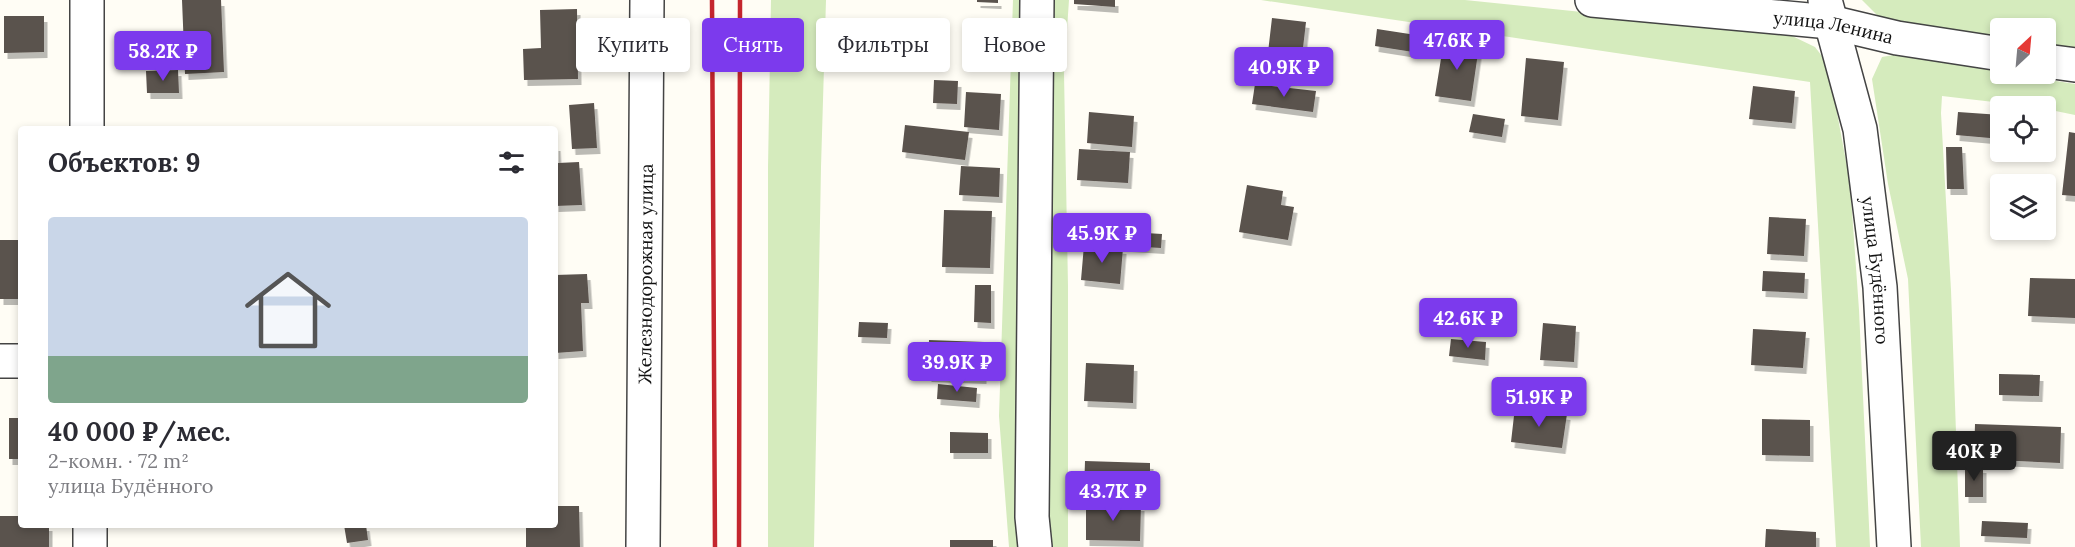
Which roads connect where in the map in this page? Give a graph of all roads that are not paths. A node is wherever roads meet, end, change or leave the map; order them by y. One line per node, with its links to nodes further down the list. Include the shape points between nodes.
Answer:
1 (87, 0): 9 (street)
2 (647, 0): 14 (street, Железнодорожная улица)
3 (1037, 0): 15 (street, via 1032,516)
4 (1592, 0): 5 (street, улица Ленина)
5 (1828, 11): 6 (street, улица Ленина, via 1897,38); 16 (street, улица Будённого, via 1860,129 1880,287)
6 (1990, 52)
7 (2056, 62): 8 (street)
8 (2075, 65)
9 (87, 126)
10 (0, 361): 11 (street)
11 (18, 361)
12 (90, 528): 13 (street)
13 (90, 547)
14 (643, 547)
15 (1035, 547)
16 (1894, 547)

